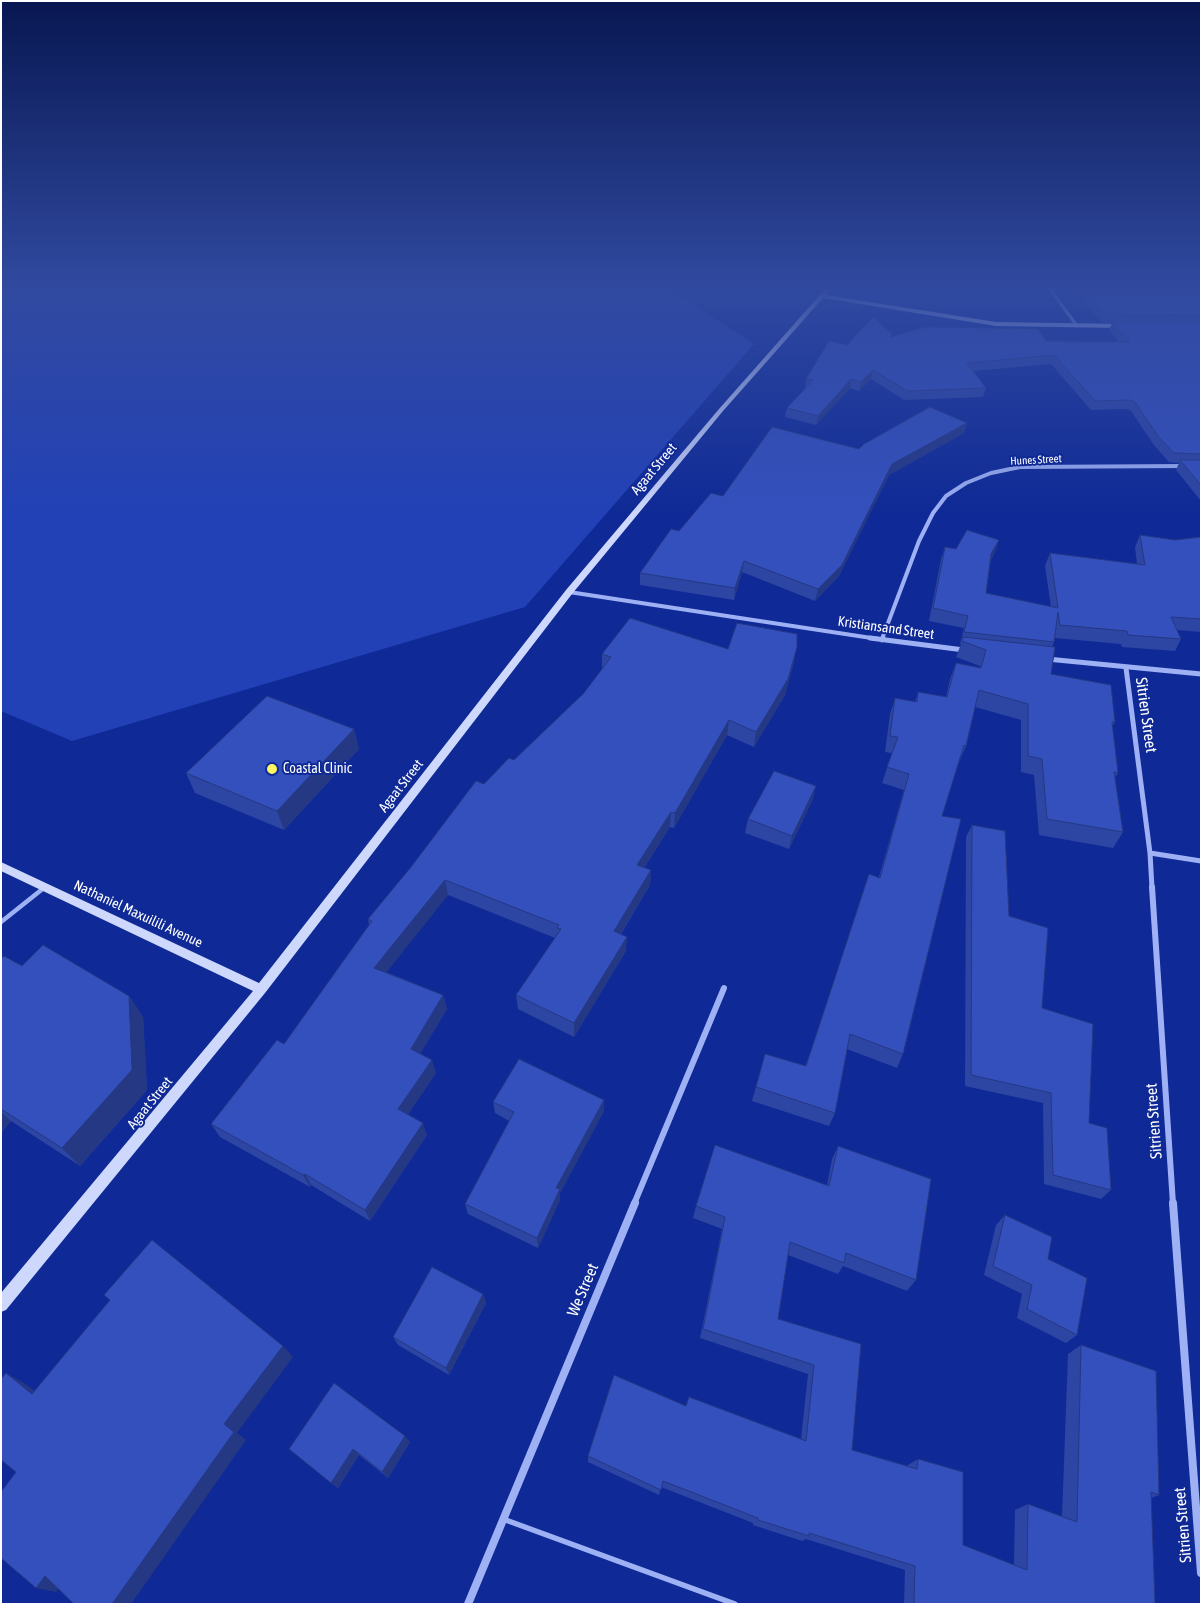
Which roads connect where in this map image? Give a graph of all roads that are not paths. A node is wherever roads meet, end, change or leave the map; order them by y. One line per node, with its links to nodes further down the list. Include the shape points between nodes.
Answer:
1 (762, 364): 3 (street, Agaat Street)
2 (1191, 466): 4 (street, Hunes Street, via 1020,467 991,472 966,483 946,496 933,512)
3 (569, 592): 4 (street, Kristiansand Street); 15 (street, Agaat Street)
4 (882, 640): 5 (street, Kristiansand Street)
5 (970, 650)
6 (1038, 658): 7 (street)
7 (1126, 668): 8 (street); 9 (street, Sitrien Street)
8 (1201, 674)
9 (1150, 853): 10 (street); 18 (street, Sitrien Street)
10 (1201, 862)
11 (1, 866): 12 (street, Nathaniel Maxuilili Avenue)
12 (45, 887): 13 (lane); 15 (street, Nathaniel Maxuilili Avenue)
13 (1, 922)
14 (724, 988): 17 (street, We Street)
15 (261, 989): 16 (street, Agaat Street)
16 (1, 1305)
17 (503, 1519): 19 (street, We Street); 20 (lane)
18 (1201, 1573)
19 (468, 1604)
20 (735, 1604)

